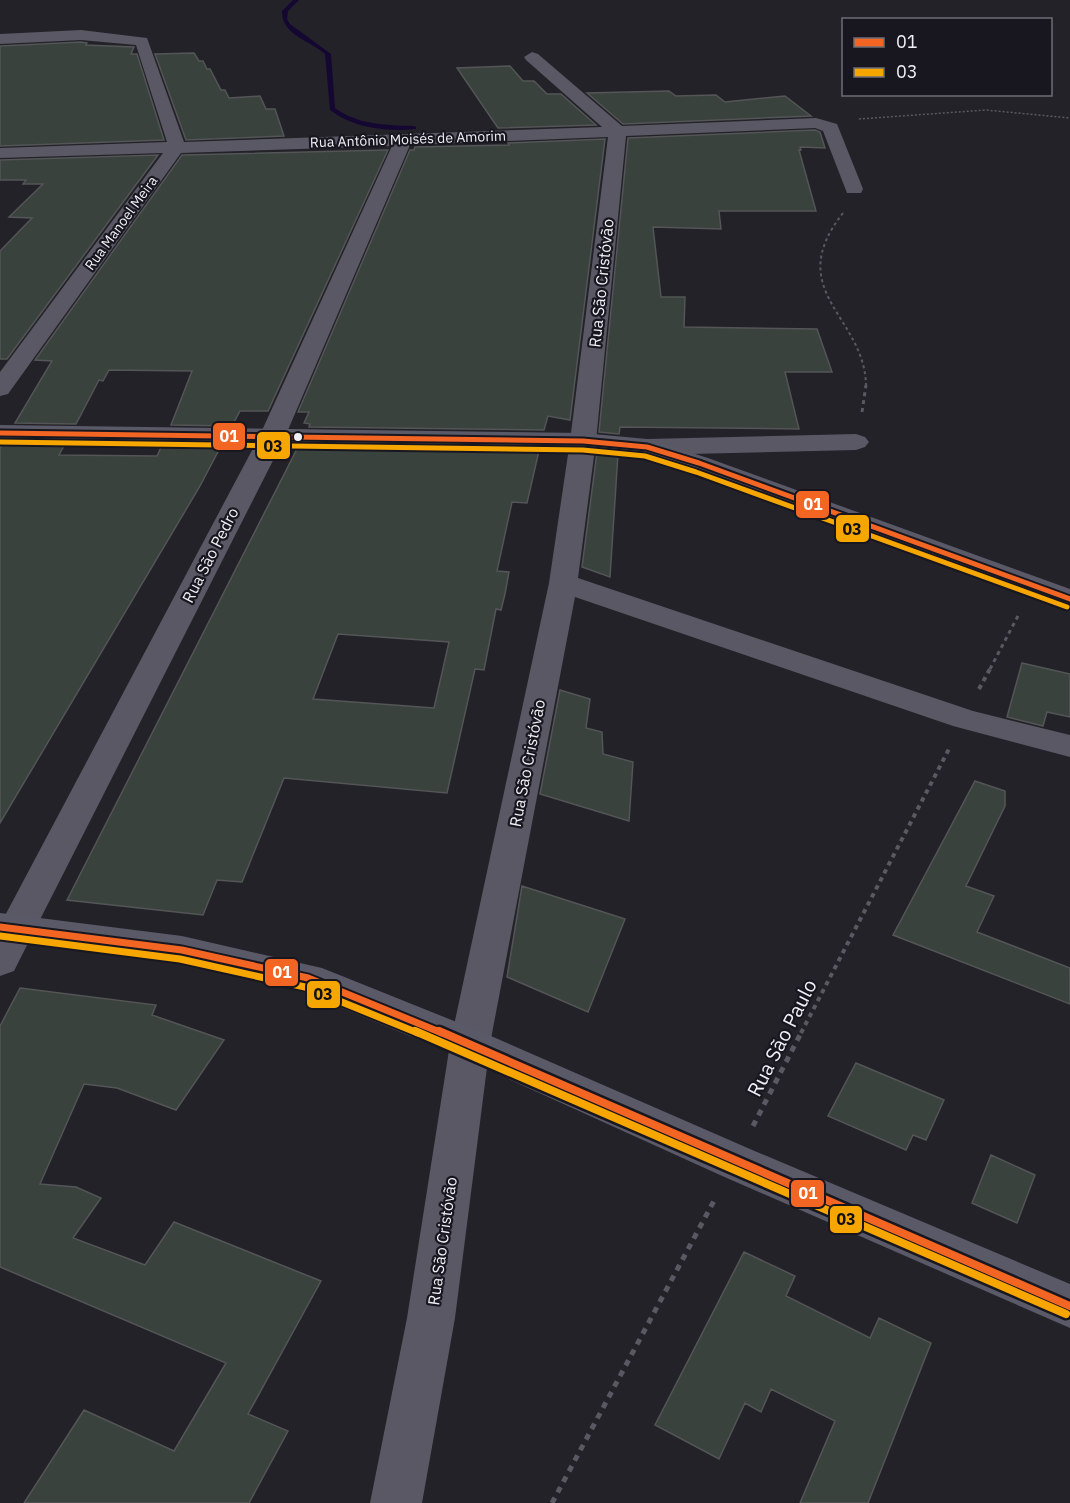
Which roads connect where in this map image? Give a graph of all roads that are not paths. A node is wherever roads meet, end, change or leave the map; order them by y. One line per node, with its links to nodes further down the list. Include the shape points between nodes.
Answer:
1 (0, 39): 5 (street, via 81,35 142,41)
2 (532, 57): 3 (street)
3 (618, 131): 4 (street, Rua Antônio Moisés de Amorim); 7 (street, Rua Antônio Moisés de Amorim, via 816,123 831,128); 11 (street, Rua São Cristóvão)
4 (403, 140): 5 (street, Rua Antônio Moisés de Amorim); 10 (street, Rua São Pedro)
5 (177, 146): 6 (street, Rua Antônio Moisés de Amorim); 8 (street, Rua Manoel Meira)
6 (0, 153)
7 (854, 189)
8 (0, 389)
9 (0, 433): 10 (main road)
10 (272, 436): 11 (main road); 17 (street, Rua São Pedro)
11 (583, 441): 13 (main road); 14 (street, Rua São Cristóvão)
12 (856, 442): 13 (street)
13 (647, 447): 15 (main road)
14 (563, 583): 16 (street, via 964,719); 18 (street, Rua São Cristóvão)
15 (1070, 599)
16 (1070, 746)
17 (6, 939): 18 (main road, via 182,950 308,978)
18 (470, 1044): 19 (main road); 20 (street, Rua São Cristóvão, via 431,1318)
19 (1070, 1306)
20 (396, 1503)

